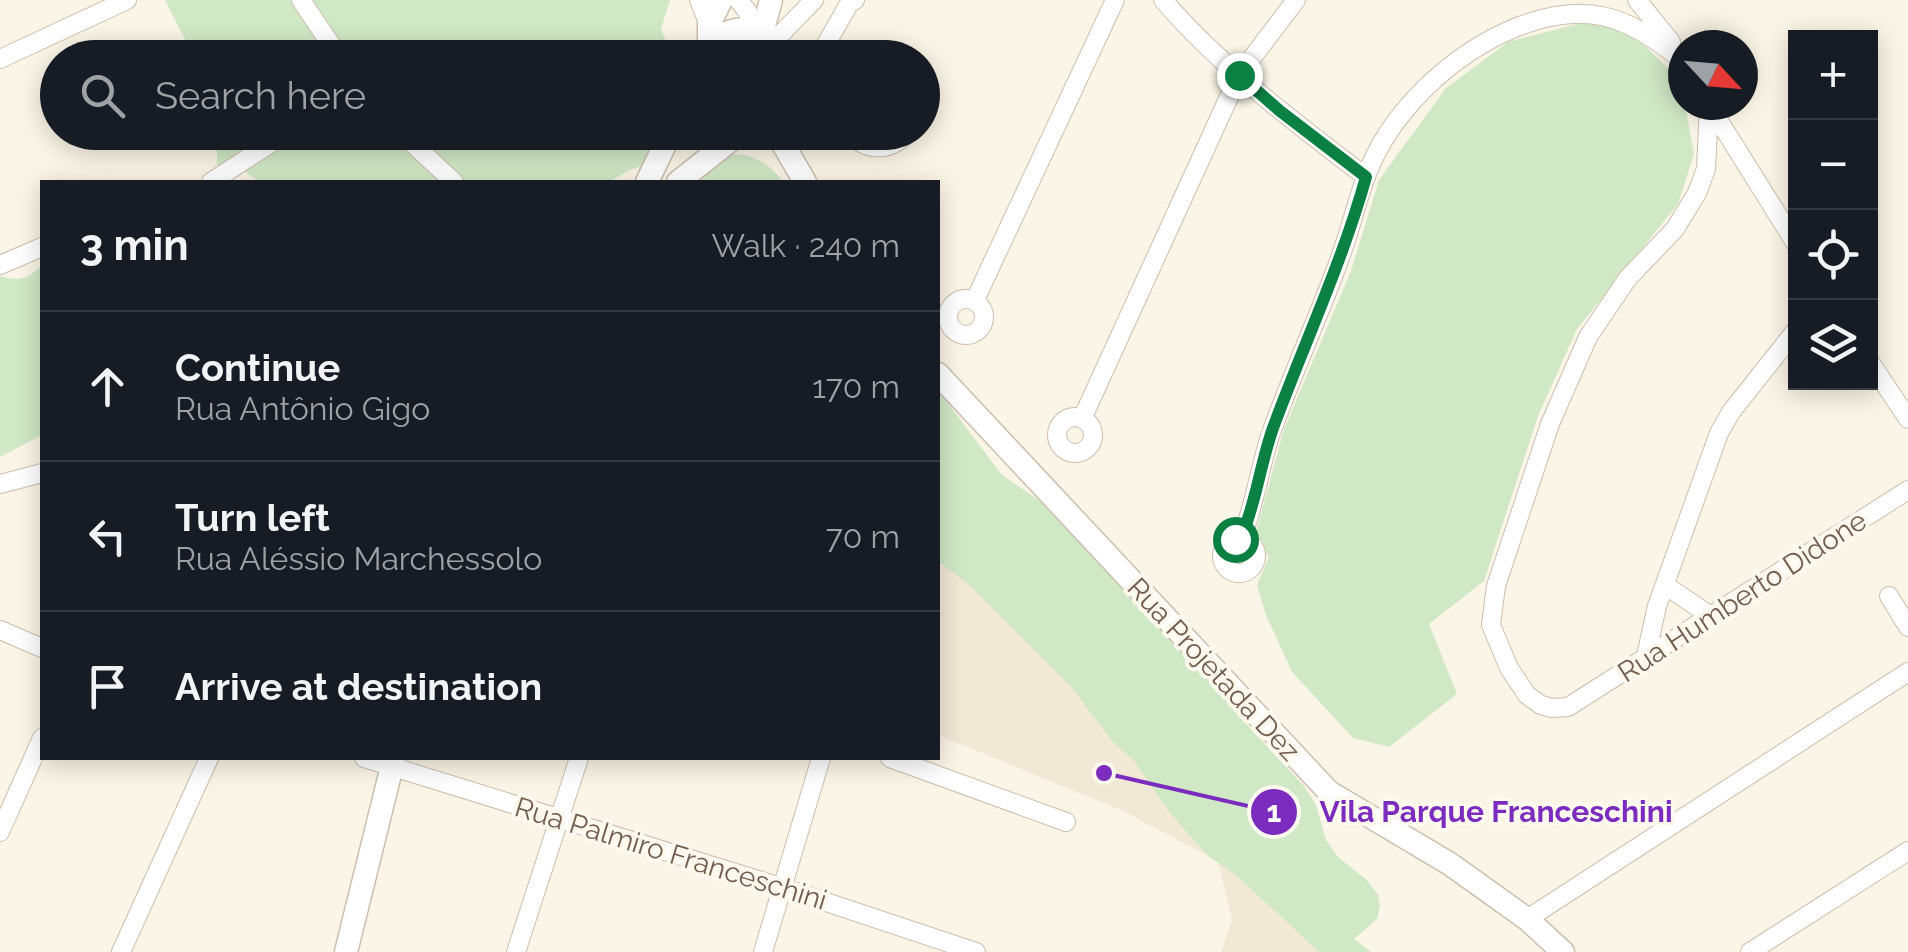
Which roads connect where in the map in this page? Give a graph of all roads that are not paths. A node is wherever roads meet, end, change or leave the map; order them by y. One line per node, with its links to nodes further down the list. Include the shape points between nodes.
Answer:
1 (127, 0): 15 (street)
2 (301, 0): 16 (street)
3 (699, 0): 17 (street)
4 (721, 0): 18 (street)
5 (738, 0): 20 (street)
6 (771, 0): 20 (street)
7 (814, 0): 20 (street)
8 (1115, 0): 40 (street)
9 (1163, 0): 23 (street)
10 (1296, 0): 23 (street)
11 (1637, 0): 13 (street, via 1683,61 1627,22)
12 (850, 1): 21 (street)
13 (1576, 6): 31 (street, via 1497,35 1451,64 1399,120)
14 (40, 40): 22 (street)
15 (41, 40)
16 (328, 40)
17 (706, 40)
18 (707, 40)
19 (711, 40): 20 (street, via 734,30)
20 (768, 40)
21 (832, 40)
22 (0, 59)
23 (1239, 75): 31 (street); 44 (street)
24 (1708, 120): 56 (street, Rua Humberto Didone, via 1697,194 1588,337 1550,424 1496,586 1491,625 1527,695 1552,708 1576,703)
25 (1718, 120): 37 (street)
26 (260, 150): 32 (street)
27 (419, 150): 33 (street)
28 (662, 150): 34 (street)
29 (718, 150): 35 (street)
30 (786, 150): 36 (street)
31 (1366, 177): 49 (street, via 1272,432)
32 (214, 180)
33 (452, 180)
34 (648, 180)
35 (681, 180)
36 (803, 180)
37 (1788, 231)
38 (40, 248): 39 (street)
39 (0, 264)
40 (975, 300)
41 (1788, 340): 50 (street, via 1719,433)
42 (1878, 374): 45 (street)
43 (940, 376): 69 (street, Rua Projetada Dez, via 1329,792)
44 (1082, 419)
45 (1908, 419)
46 (40, 474): 47 (street)
47 (0, 484)
48 (1908, 490): 52 (street, Rua Humberto Didone)
49 (1241, 538)
50 (1664, 585): 52 (street); 56 (street)
51 (1889, 596): 53 (street)
52 (1709, 615): 56 (street, Rua Humberto Didone)
53 (1908, 627)
54 (0, 630): 55 (street)
55 (40, 647)
56 (1646, 656)
57 (1908, 672): 69 (street)
58 (40, 742): 66 (street)
59 (207, 760): 70 (street)
60 (578, 760): 64 (street)
61 (821, 760): 68 (street)
62 (896, 760): 65 (street)
63 (393, 761): 64 (street, Rua Palmiro Franceschini); 71 (street)
64 (560, 819): 68 (street, Rua Palmiro Franceschini); 72 (street)
65 (1066, 822)
66 (0, 832)
67 (1908, 851): 76 (street)
68 (784, 888): 73 (street); 74 (street, Rua Palmiro Franceschini)
69 (1527, 919): 75 (street, Rua Projetada Dez)
70 (121, 952)
71 (346, 952)
72 (516, 952)
73 (763, 952)
74 (976, 952)
75 (1562, 952)
76 (1750, 952)

